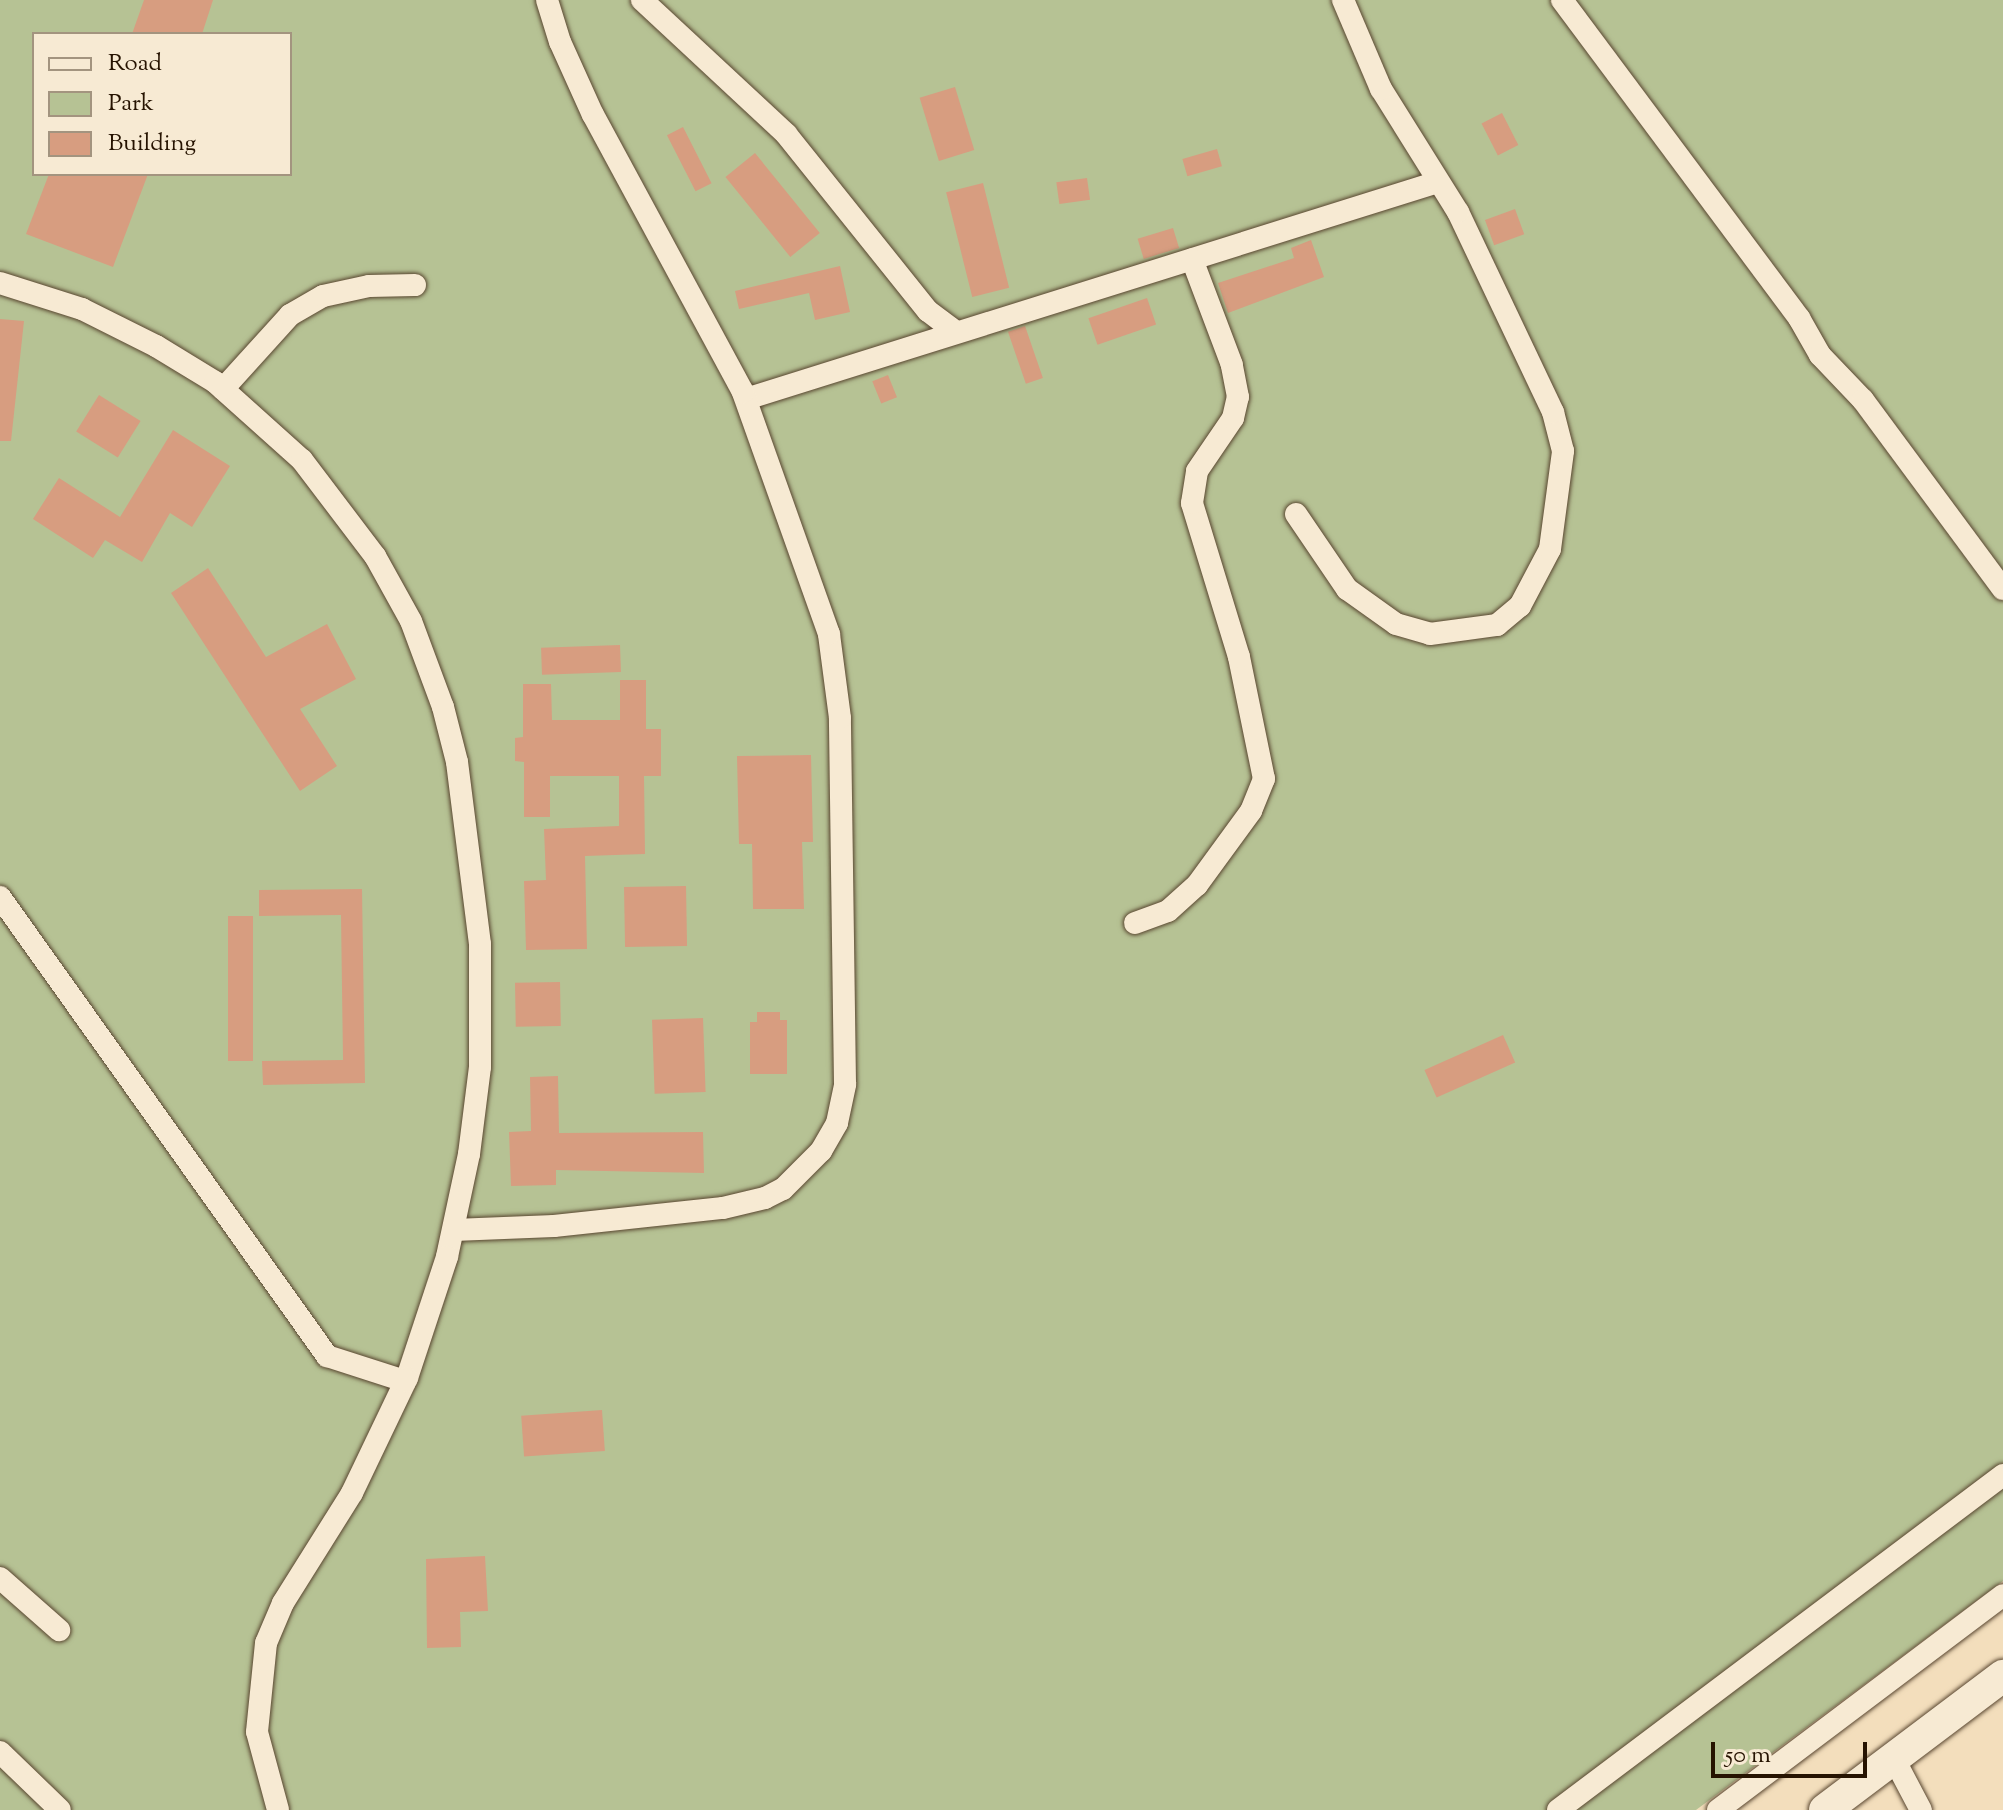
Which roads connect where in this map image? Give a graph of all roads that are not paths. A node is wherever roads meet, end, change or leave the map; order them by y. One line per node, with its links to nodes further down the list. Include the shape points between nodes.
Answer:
1 (547, 0): 11 (street, via 593,115)
2 (642, 0): 9 (street, via 786,134 928,311)
3 (1343, 0): 5 (street, via 1381,89)
4 (1562, 0): 13 (street, via 1799,318 1820,355 1863,400)
5 (1438, 182): 6 (street); 12 (street, via 1458,212 1553,412 1563,451 1550,549 1520,606 1497,625 1430,634 1396,624 1347,589)
6 (1192, 259): 9 (street); 15 (street, via 1232,365 1238,397 1233,418 1197,471 1192,503 1239,657 1264,779 1251,811 1197,885 1168,911)
7 (0, 283): 10 (street, via 124,329)
8 (415, 285): 10 (street, via 369,286 323,296 290,315)
9 (953, 330): 11 (street)
10 (223, 389): 16 (street, via 302,460 355,526 411,621 443,707 475,881 482,1014 476,1104)
11 (746, 399): 16 (street, via 818,592 836,668 845,1062 837,1123 798,1177 748,1203 554,1226)
12 (1296, 514)
13 (2003, 589)
14 (0, 897): 17 (street, via 327,1356)
15 (1135, 923)
16 (454, 1230): 17 (street)
17 (405, 1381): 26 (street, via 352,1493 283,1603 266,1643 257,1732)
18 (2003, 1475): 27 (street)
19 (0, 1578): 21 (street)
20 (2003, 1595): 28 (street)
21 (59, 1630)
22 (2003, 1676): 24 (street)
23 (0, 1752): 25 (street)
24 (1893, 1757): 29 (street); 30 (street)
25 (60, 1810)
26 (278, 1810)
27 (1558, 1810)
28 (1718, 1810)
29 (1825, 1810)
30 (1921, 1810)

